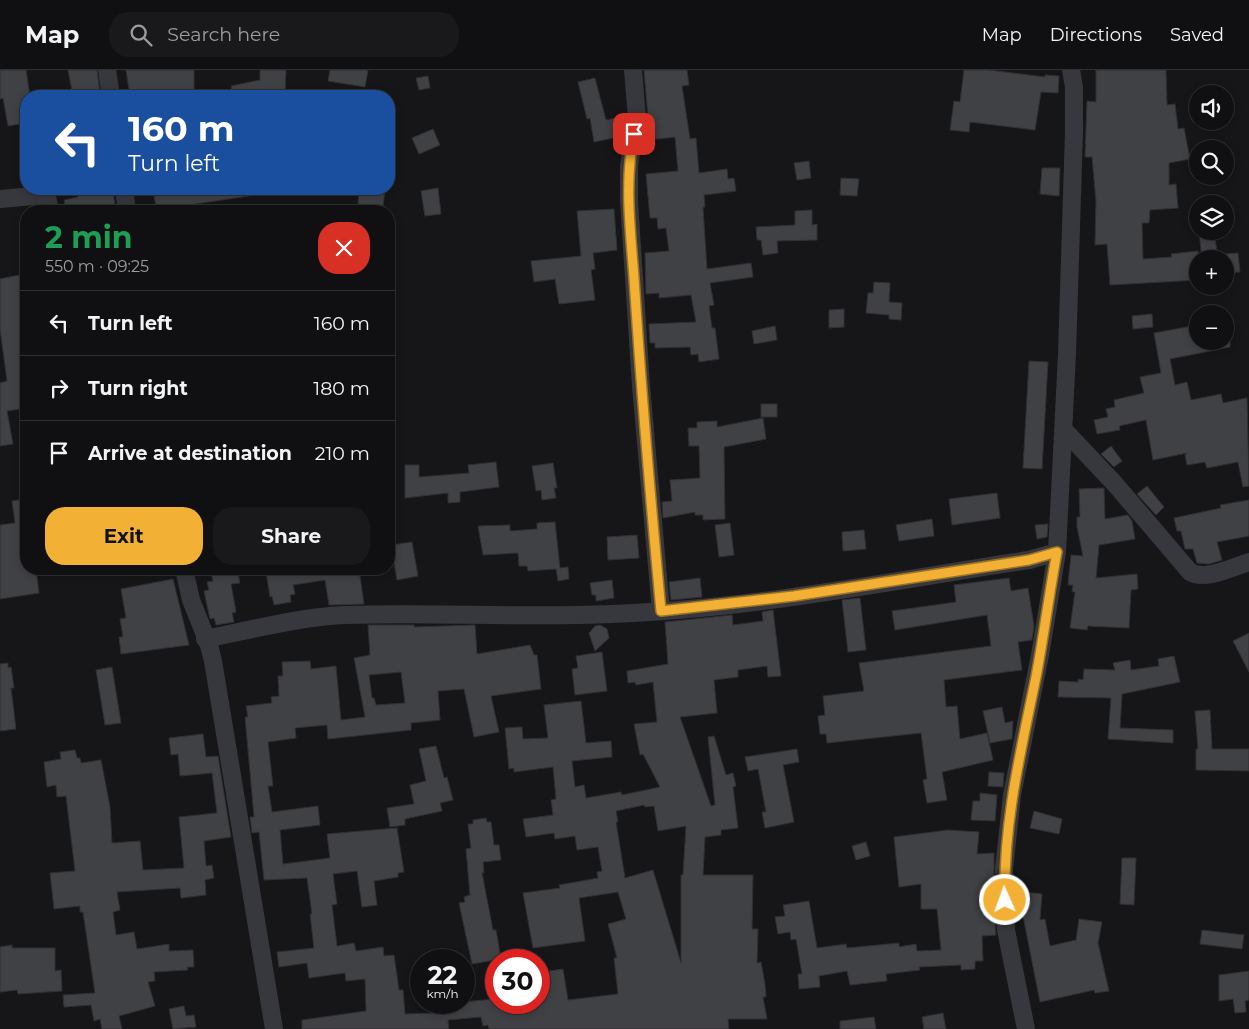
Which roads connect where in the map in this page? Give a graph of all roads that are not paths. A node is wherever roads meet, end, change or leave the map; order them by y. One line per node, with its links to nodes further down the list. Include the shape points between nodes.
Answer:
1 (107, 70): 4 (street)
2 (633, 70): 11 (street, via 637,118 630,151 629,200)
3 (1070, 70): 7 (street, via 1074,87 1074,132)
4 (110, 90)
5 (0, 199): 6 (street, via 33,196 48,201)
6 (49, 205)
7 (1064, 430): 8 (street); 9 (street, via 1190,572 1195,575 1217,572)
8 (1057, 552): 11 (street, via 1029,560 794,596); 14 (street, via 1012,795 1004,869 1006,930)
9 (1249, 562)
10 (185, 575): 12 (street)
11 (661, 611): 12 (street, via 550,615 343,615)
12 (205, 639): 13 (street, via 226,726)
13 (274, 1029)
14 (1026, 1029)

